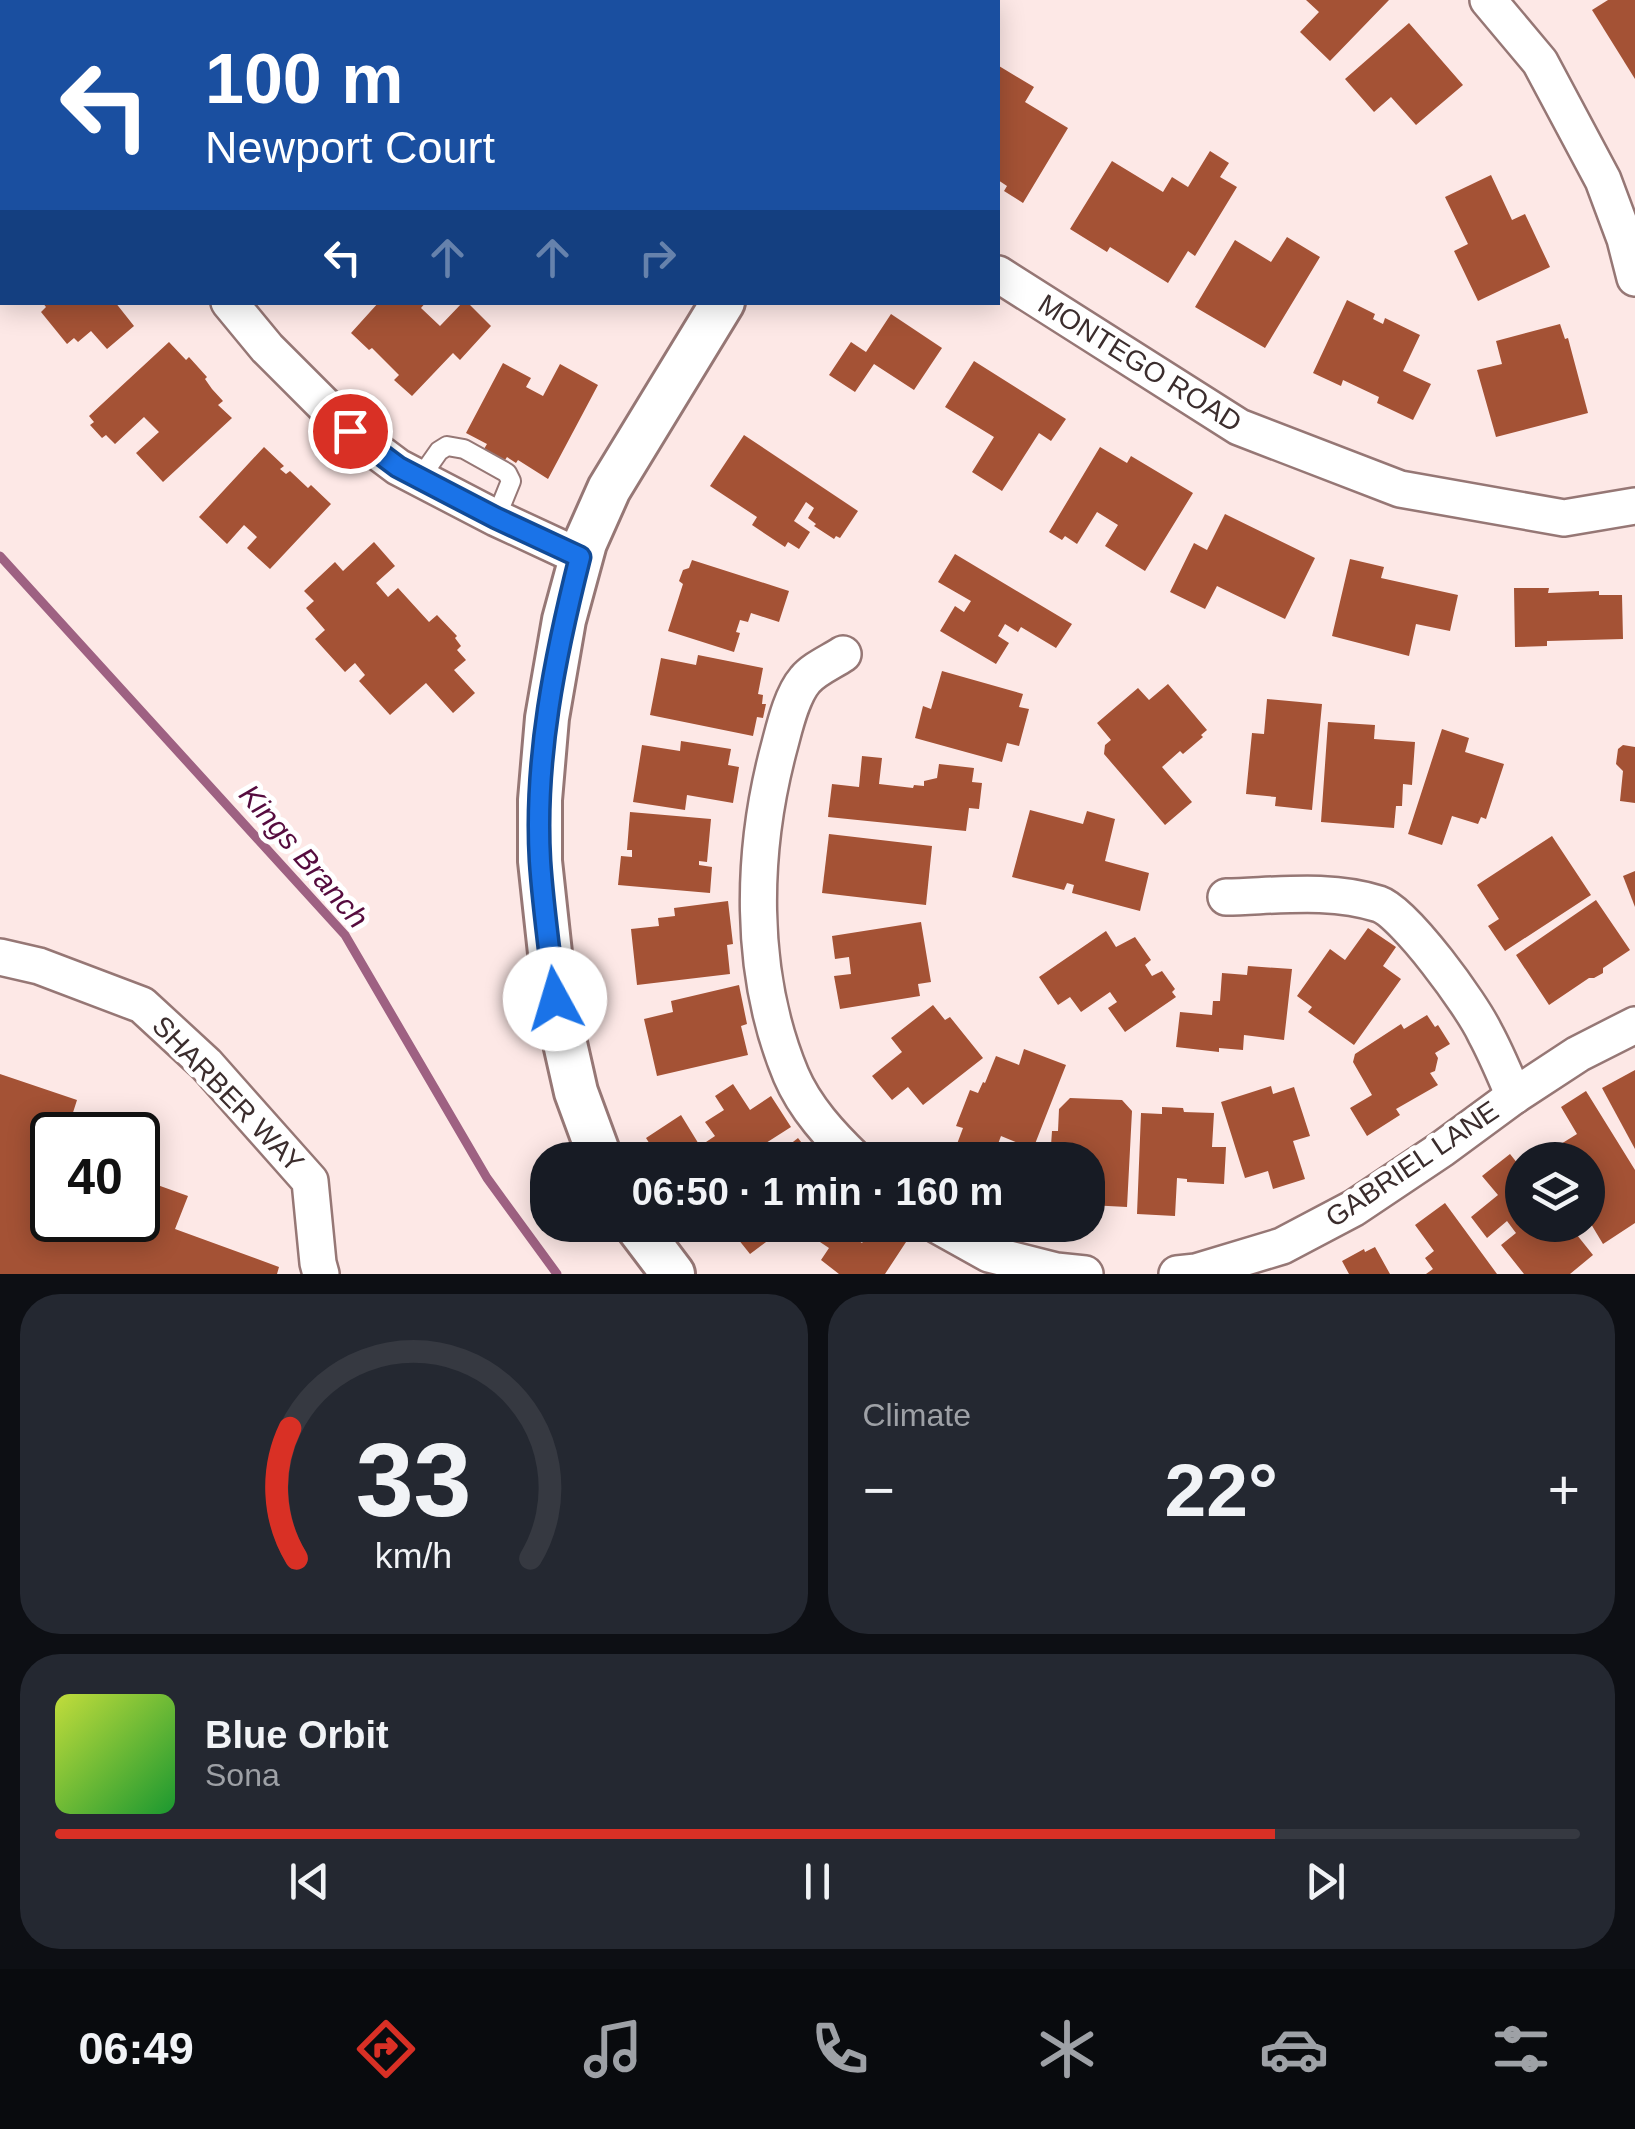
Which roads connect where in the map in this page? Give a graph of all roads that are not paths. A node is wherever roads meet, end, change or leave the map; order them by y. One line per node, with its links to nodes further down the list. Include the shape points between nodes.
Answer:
1 (1488, 0): 3 (street, via 1540,62 1603,180)
2 (1000, 275): 6 (street, MONTEGO ROAD, via 1239,427 1400,490 1564,518)
3 (1635, 278)
4 (232, 305): 7 (street, via 350,431 398,467)
5 (721, 305): 7 (street, via 609,489)
6 (1635, 506)
7 (580, 557): 13 (street, via 547,718 540,861 555,999)
8 (843, 654): 14 (street, via 805,680 788,712 759,849 760,938 771,1018 793,1079)
9 (1226, 898): 12 (street, via 1332,894 1381,904 1438,962 1484,1028)
10 (0, 957): 17 (street, SHARBER WAY, via 142,1005 206,1064 310,1181)
11 (1635, 1024): 12 (street, GABRIEL LANE)
12 (1514, 1096): 20 (street, GABRIEL LANE, via 1354,1208 1282,1246)
13 (594, 1142)
14 (838, 1142)
15 (649, 1242): 18 (street)
16 (967, 1242): 19 (street, via 989,1254)
17 (321, 1274)
18 (673, 1274)
19 (1085, 1274)
20 (1178, 1274)

